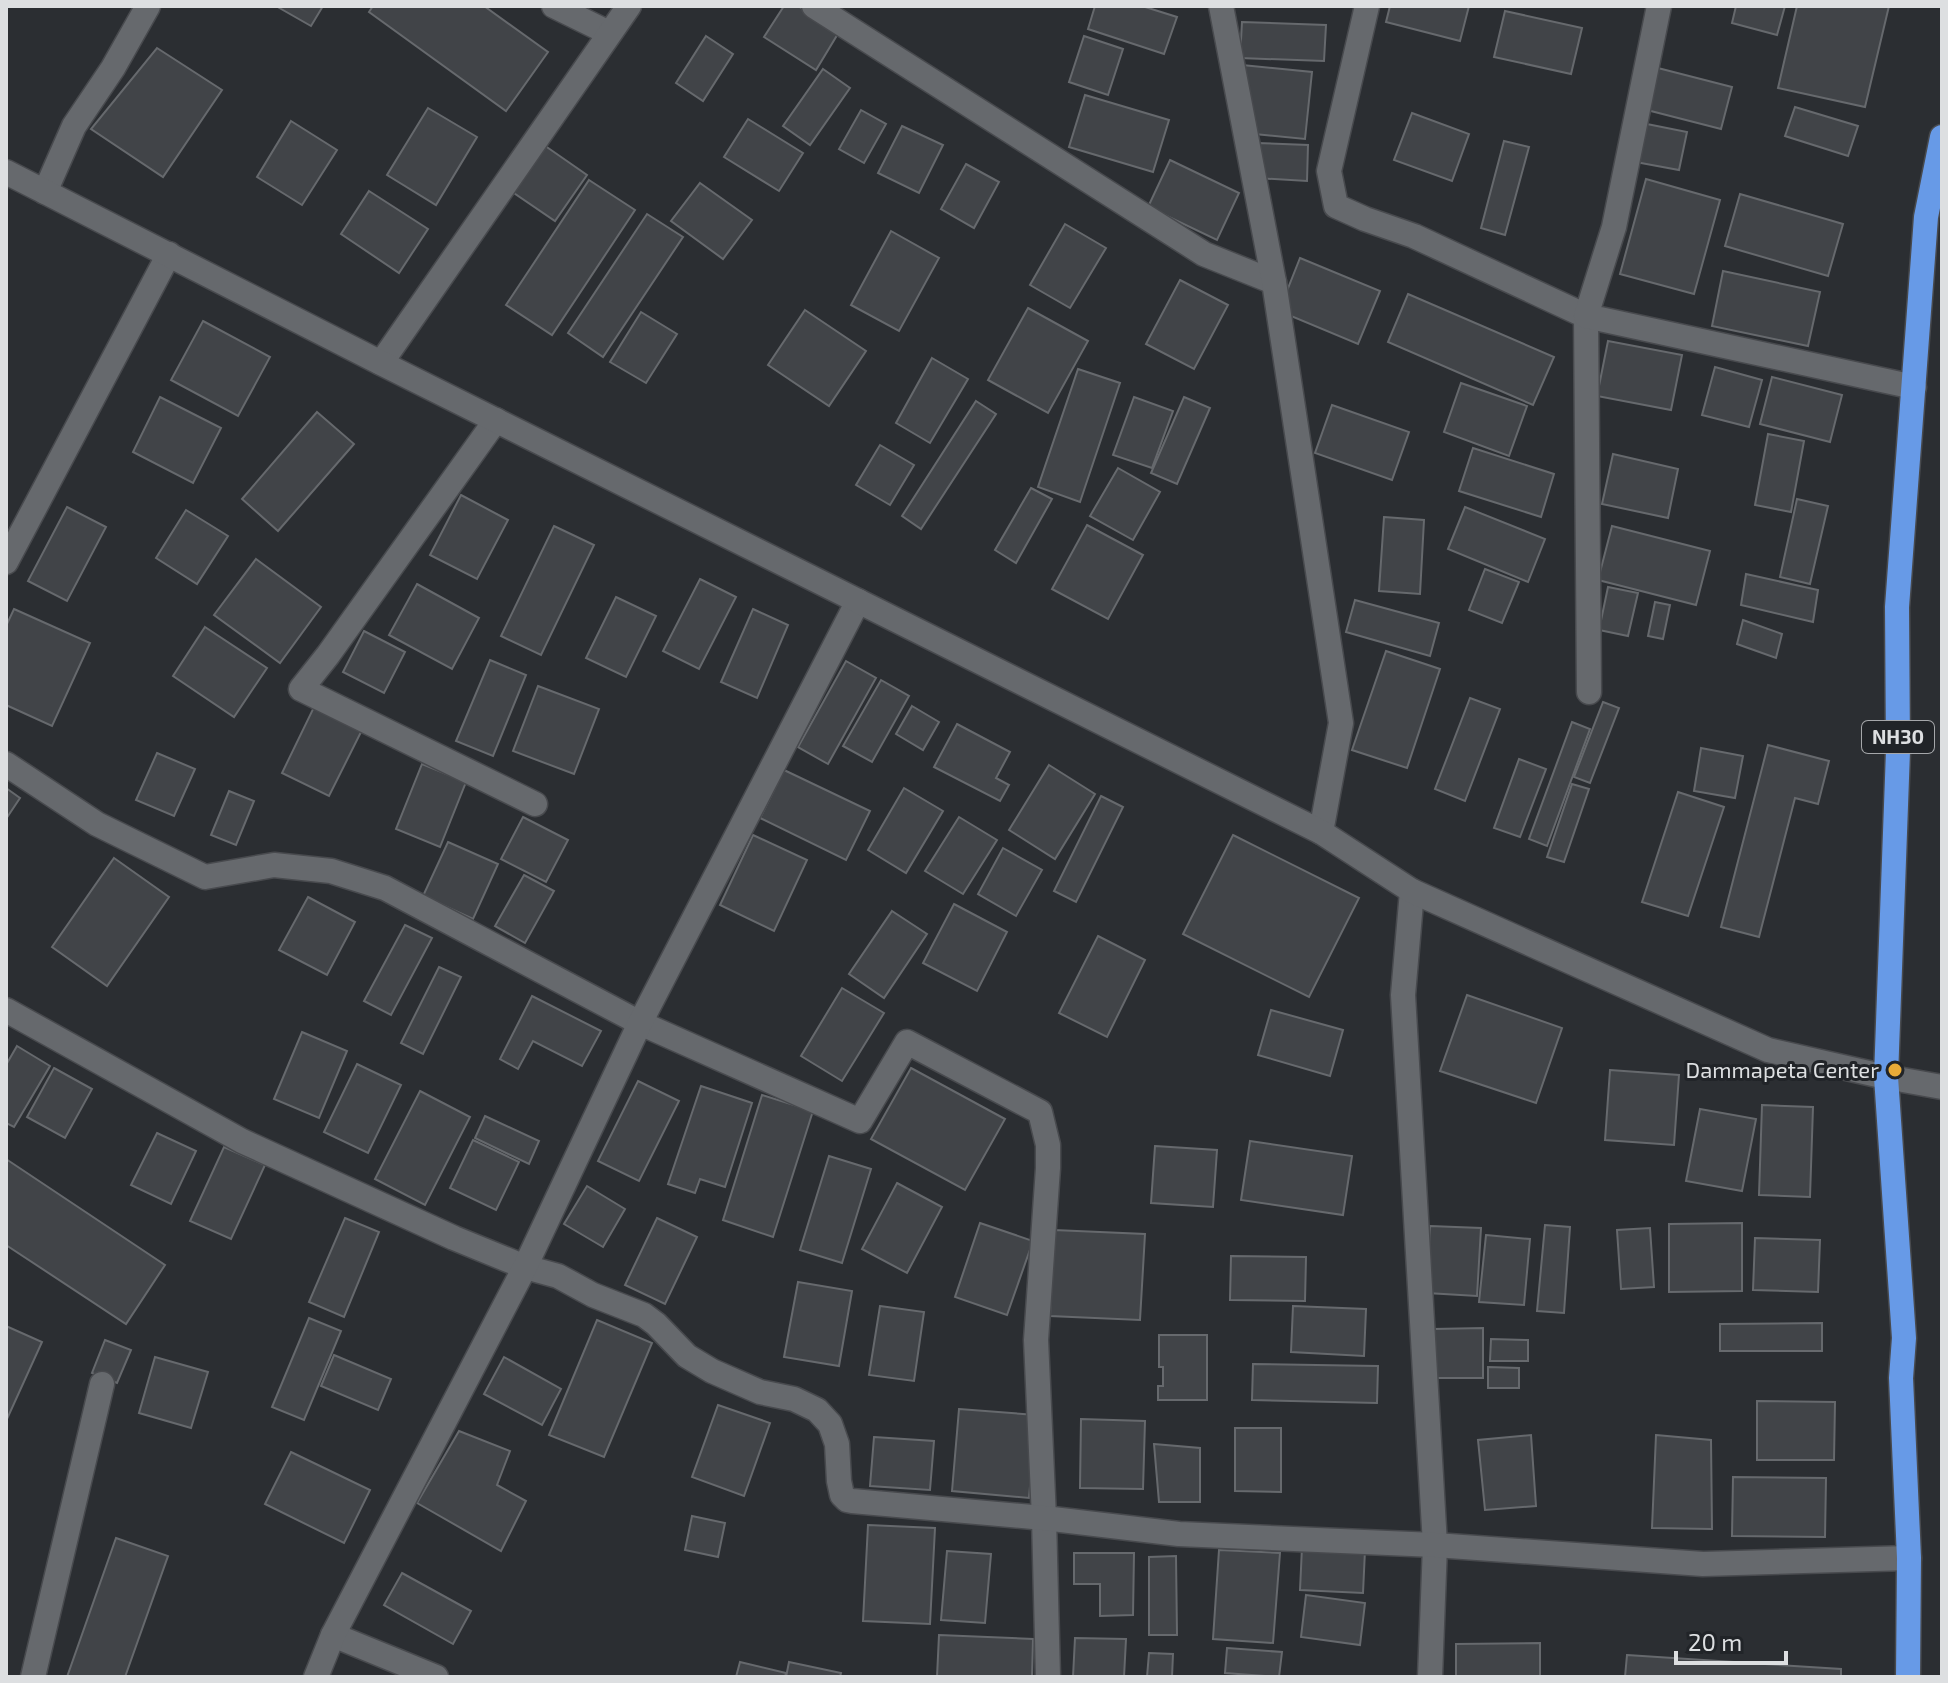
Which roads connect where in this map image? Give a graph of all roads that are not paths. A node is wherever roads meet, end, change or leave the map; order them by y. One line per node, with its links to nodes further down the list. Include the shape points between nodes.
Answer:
1 (148, 6): 11 (street, via 74,126)
2 (554, 6): 8 (street)
3 (629, 6): 8 (street)
4 (814, 6): 13 (street, via 1204,254)
5 (1221, 6): 13 (street)
6 (1367, 6): 14 (street, via 1329,171 1336,206)
7 (1659, 6): 14 (street, via 1614,227)
8 (609, 33): 15 (street)
9 (1942, 137): 16 (highway, NH30, via 1926,217)
10 (6, 172): 11 (street)
11 (45, 192): 12 (street)
12 (169, 254): 15 (street); 18 (street)
13 (1274, 282): 23 (street, via 1341,723)
14 (1586, 316): 16 (street); 20 (street)
15 (381, 363): 17 (street)
16 (1914, 387): 27 (highway, NH30, via 1897,607 1898,751)
17 (496, 420): 19 (street); 22 (street, via 301,689)
18 (6, 562)
19 (858, 601): 23 (street); 26 (street)
20 (1589, 692)
21 (6, 764): 26 (street, via 97,824 205,877 274,865 331,871 385,888)
22 (535, 804)
23 (1321, 832): 24 (street)
24 (1412, 891): 27 (street, via 1768,1050); 32 (street, via 1403,995)
25 (6, 1010): 29 (street, via 242,1141)
26 (640, 1023): 29 (street); 31 (street, via 860,1121 907,1042 1040,1112 1048,1145 1036,1340)
27 (1886, 1077): 28 (street); 33 (highway, NH30, via 1904,1338)
28 (1942, 1087)
29 (525, 1267): 31 (street, via 644,1315 687,1356 712,1371 817,1410 830,1424 837,1444 840,1488 847,1500); 34 (street)
30 (102, 1384): 35 (street)
31 (1044, 1518): 32 (street, via 1179,1534); 38 (street)
32 (1435, 1545): 33 (street, via 1703,1564); 39 (street)
33 (1909, 1558): 40 (highway, NH30)
34 (333, 1635): 36 (street); 37 (street)
35 (33, 1677)
36 (316, 1677)
37 (436, 1677)
38 (1048, 1677)
39 (1430, 1677)
40 (1908, 1677)

